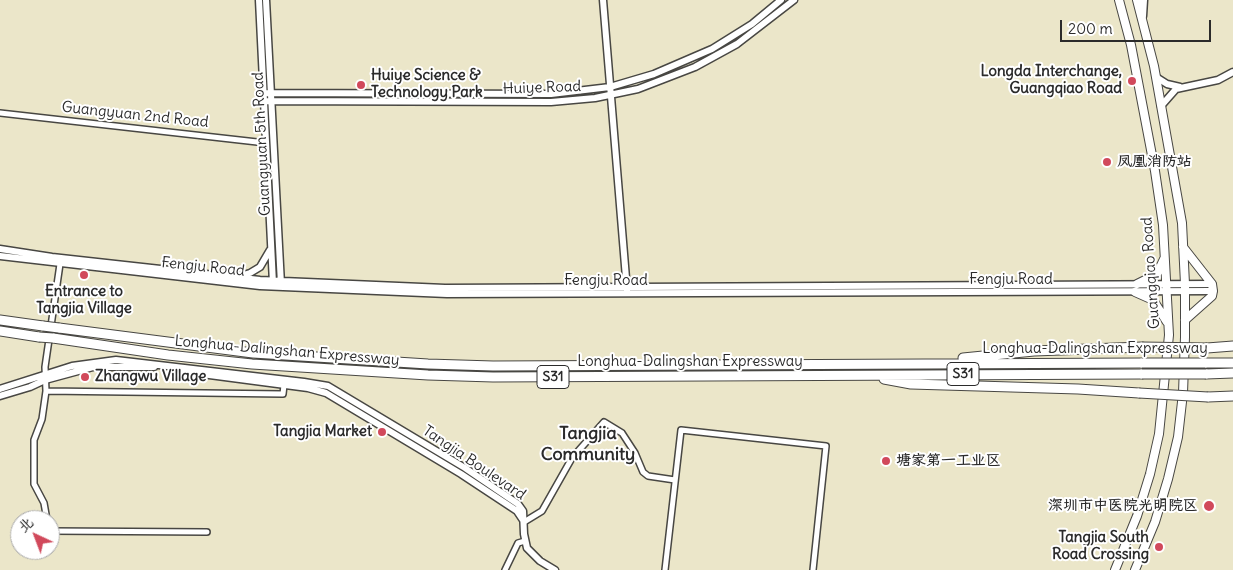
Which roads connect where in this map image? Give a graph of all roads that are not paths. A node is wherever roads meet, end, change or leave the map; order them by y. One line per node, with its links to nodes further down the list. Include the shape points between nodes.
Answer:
1 (259, 0): 14 (street, Guangyuan 5th Road)
2 (266, 0): 15 (street, Guangyuan 5th Road)
3 (603, 0): 12 (street)
4 (781, 0): 12 (street, Huiye Road, via 752,24 705,52 654,74)
5 (794, 0): 16 (street, Huiye Road, via 716,57 657,82)
6 (1118, 0): 25 (main road, Guangqiao Road, via 1131,45 1155,171)
7 (1137, 0): 9 (main road, Guangqiao Road)
8 (1144, 0): 9 (street)
9 (1143, 17): 11 (main road, Guangqiao Road)
10 (1233, 72): 13 (street, via 1218,80)
11 (1156, 78): 13 (street); 19 (main road, Guangqiao Road)
12 (610, 87): 15 (street, Huiye Road, via 551,94); 16 (street)
13 (1181, 87): 19 (street, via 1173,91)
14 (264, 93): 15 (street, Huiye Road); 17 (street, Guangyuan 5th Road)
15 (271, 93): 18 (street, Guangyuan 5th Road)
16 (611, 95): 18 (street, Huiye Road, via 551,102); 34 (street)
17 (264, 101): 18 (street, Huiye Road); 21 (street, Guangyuan 5th Road)
18 (272, 101): 29 (street, Guangyuan 5th Road)
19 (1161, 106): 23 (main road, Guangqiao Road, via 1174,168)
20 (0, 112): 21 (street, Guangyuan 2nd Road)
21 (266, 143): 22 (street, Guangyuan 5th Road)
22 (271, 242): 28 (street, via 260,267 250,273); 29 (street, Guangyuan 5th Road)
23 (1183, 247): 30 (main road); 33 (main road, Guangqiao Road)
24 (0, 249): 28 (street, Fengju Road)
25 (1165, 254): 31 (main road, via 1157,274); 32 (main road, Guangqiao Road)
26 (0, 256): 27 (street, Fengju Road)
27 (60, 264): 29 (street, Fengju Road); 44 (street)
28 (231, 276): 29 (street, Fengju Road)
29 (277, 284): 34 (street, Fengju Road, via 447,294)
30 (1213, 287): 33 (street, Fengju Road); 36 (main road, via 1212,296)
31 (1136, 288): 32 (street, Fengju Road); 34 (street, Fengju Road); 37 (main road, via 1156,304)
32 (1167, 288): 33 (street, Fengju Road); 37 (main road, Guangqiao Road)
33 (1185, 288): 36 (main road, Guangqiao Road)
34 (627, 291)
35 (0, 320): 41 (highway, Longhua-Dalingshan Expressway / S31, bridge, via 169,344 330,359 493,366)
36 (1185, 320): 61 (main road, Guangqiao Road, via 1178,437 1155,522)
37 (1169, 330): 60 (main road, Guangqiao Road, via 1159,434 1137,516)
38 (0, 331): 43 (highway, Longhua-Dalingshan Expressway / S31, bridge, via 168,355 329,370 493,377)
39 (1233, 346): 41 (highway, bridge, via 1034,351)
40 (1233, 362): 41 (highway, Longhua-Dalingshan Expressway / S31, bridge)
41 (889, 364)
42 (1233, 373): 43 (highway, Longhua-Dalingshan Expressway / S31, bridge)
43 (861, 375): 49 (highway, bridge, via 911,384)
44 (46, 376): 45 (street, Tangjia Boulevard, via 93,367 149,367); 46 (street, Tangjia Boulevard); 47 (street); 48 (street, Tangjia Boulevard, via 30,387); 52 (street, Tangjia Boulevard, via 103,360 130,360 328,386 465,468 518,504 523,511)
45 (284, 385): 47 (street, via 283,394); 52 (street, Tangjia Boulevard, via 317,390 351,407 517,511)
46 (0, 389)
47 (46, 391): 51 (street, via 42,419 34,440 34,484)
48 (0, 396)
49 (1233, 396)
50 (675, 480): 52 (street, via 648,476 643,472 622,433 604,422 572,458 542,511); 58 (street); 59 (street, via 681,430 826,446)
51 (45, 510)
52 (524, 522): 55 (street)
53 (60, 531): 54 (street)
54 (207, 532)
55 (524, 542): 56 (street, via 518,543); 57 (street, via 536,558)
56 (505, 570)
57 (555, 570)
58 (665, 570)
59 (813, 570)
60 (1115, 570)
61 (1135, 570)

